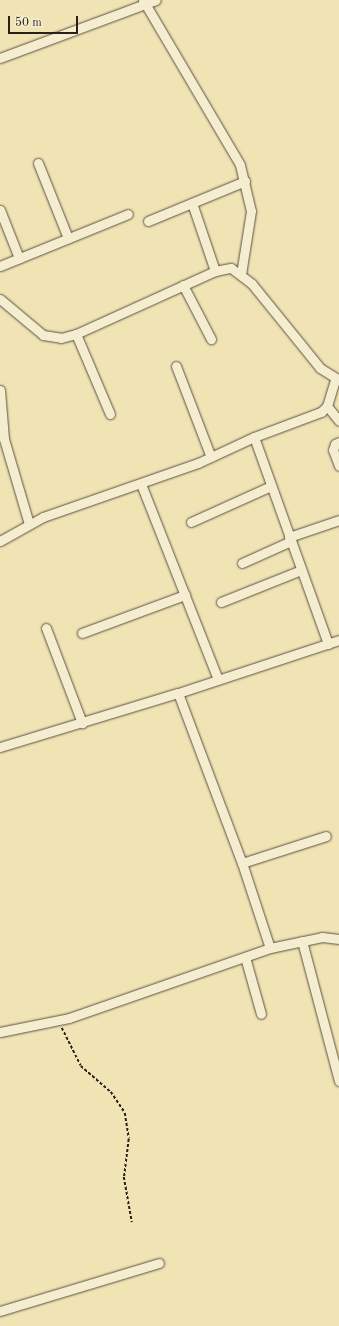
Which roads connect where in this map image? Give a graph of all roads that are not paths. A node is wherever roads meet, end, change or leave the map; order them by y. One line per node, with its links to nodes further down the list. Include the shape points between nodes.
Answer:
1 (156, 0): 2 (street)
2 (144, 2): 3 (street); 5 (street, via 240,165)
3 (0, 58)
4 (38, 163): 10 (street)
5 (245, 181): 6 (street); 14 (street, via 251,211)
6 (192, 203): 9 (street); 13 (street)
7 (0, 210): 11 (street)
8 (128, 214): 10 (street)
9 (148, 221)
10 (68, 238): 11 (street)
11 (19, 258): 12 (street)
12 (0, 266)
13 (215, 271): 14 (street, via 231,268); 15 (street)
14 (240, 274): 20 (street, via 252,284 320,368)
15 (183, 285): 17 (street); 18 (street)
16 (0, 298): 17 (street, via 43,335 61,338)
17 (76, 334): 23 (street)
18 (211, 339)
19 (176, 366): 27 (street)
20 (337, 379): 22 (street)
21 (0, 390): 33 (street, via 4,439)
22 (326, 406): 24 (street); 25 (street, via 321,412)
23 (110, 414)
24 (339, 421)
25 (254, 437): 27 (street); 30 (street)
26 (339, 442): 28 (street, via 333,450)
27 (211, 457): 29 (street)
28 (339, 466)
29 (141, 484): 33 (street); 38 (street)
30 (271, 486): 32 (street); 34 (street)
31 (339, 520): 34 (street)
32 (191, 522)
33 (29, 524): 35 (street)
34 (290, 539): 36 (street); 37 (street)
35 (0, 541)
36 (242, 563)
37 (301, 570): 39 (street); 43 (street)
38 (185, 595): 41 (street); 44 (street)
39 (221, 602)
40 (46, 628): 46 (street)
41 (82, 633)
42 (339, 640): 43 (street)
43 (328, 644): 44 (street)
44 (218, 679): 45 (street)
45 (178, 693): 46 (street); 49 (street)
46 (82, 723): 47 (street)
47 (0, 747)
48 (326, 836): 49 (street)
49 (242, 863): 52 (street)
50 (339, 939): 51 (street)
51 (302, 941): 52 (street); 56 (street)
52 (270, 948): 53 (street)
53 (245, 957): 54 (street); 55 (street, via 69,1018)
54 (262, 1014)
55 (0, 1032)
56 (339, 1081)
57 (159, 1263): 58 (street)
58 (0, 1311)

